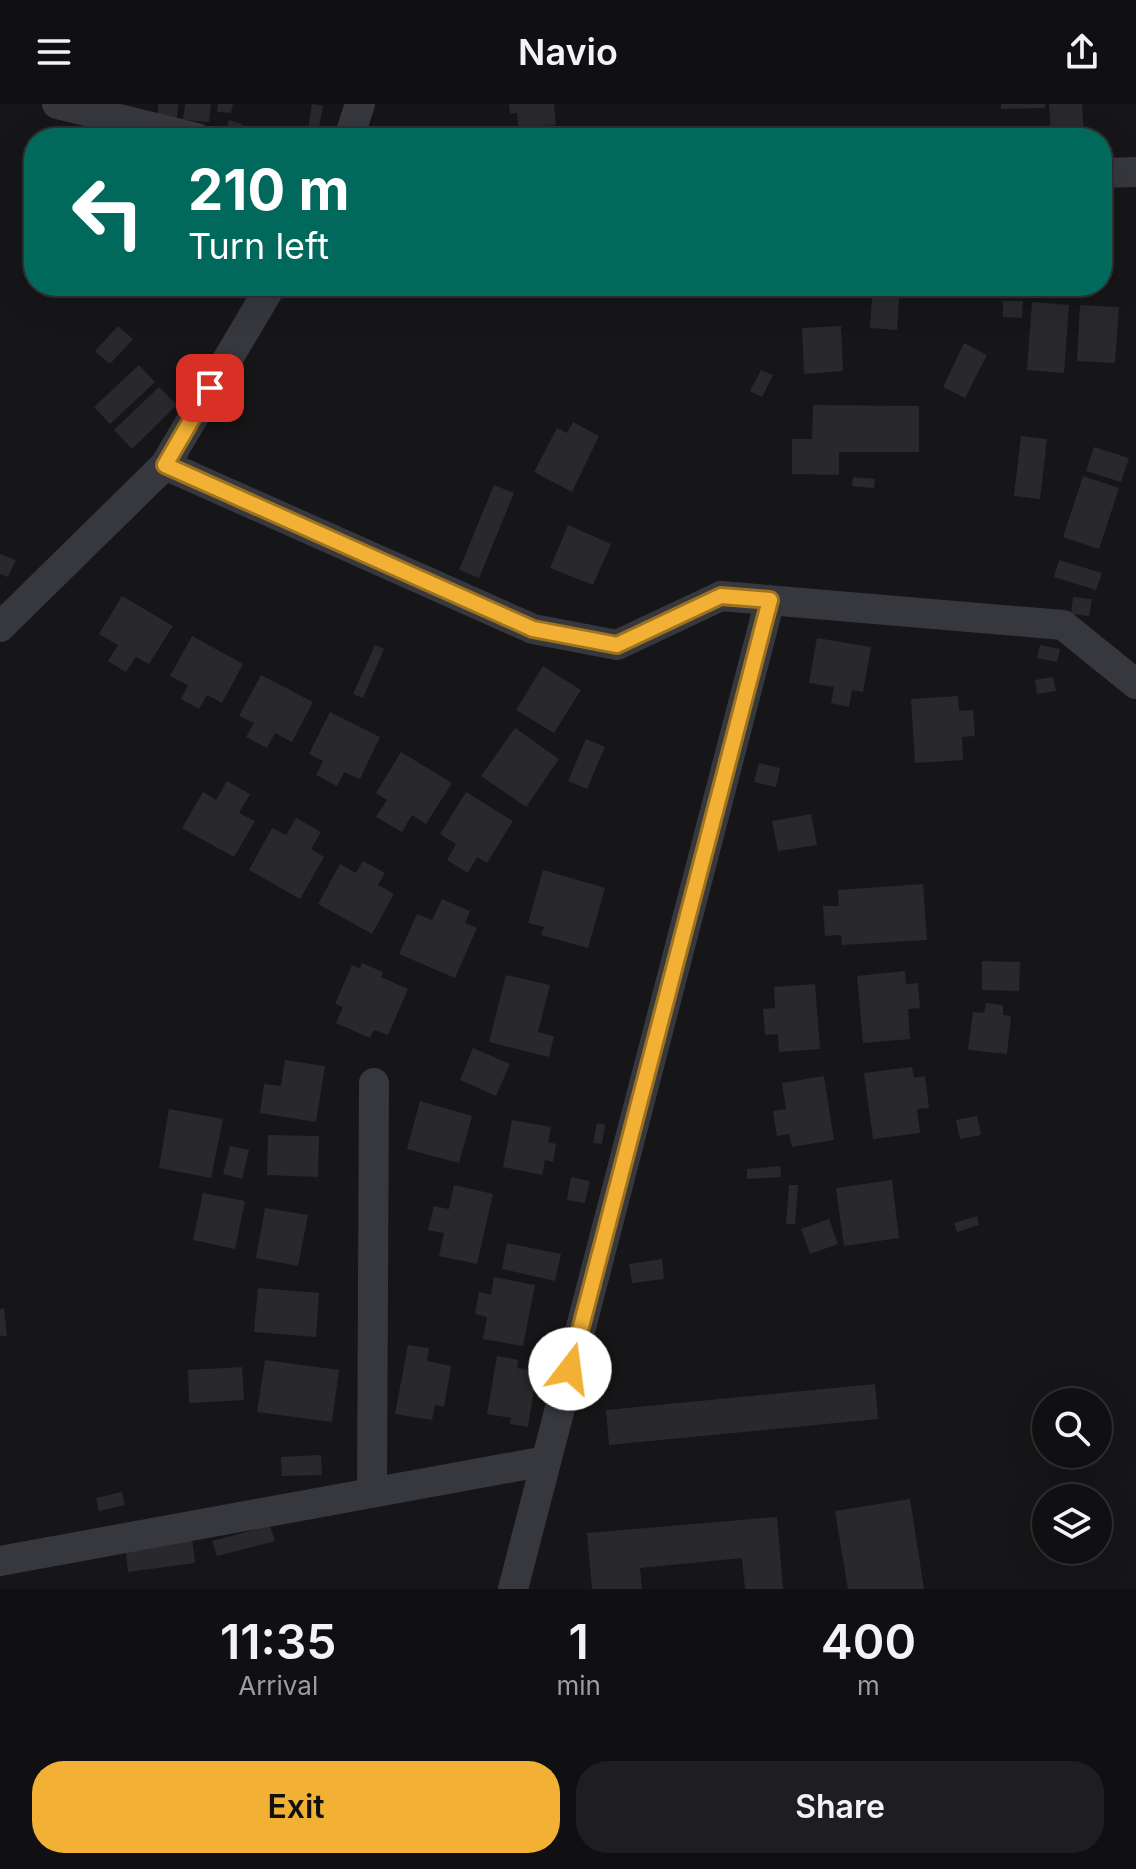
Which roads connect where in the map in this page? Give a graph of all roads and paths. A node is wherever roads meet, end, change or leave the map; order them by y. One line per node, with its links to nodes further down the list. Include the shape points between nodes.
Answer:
1 (57, 104): 3 (street)
2 (360, 104): 4 (street)
3 (156, 128)
4 (352, 128)
5 (1136, 172): 6 (street)
6 (1112, 173)
7 (265, 296): 8 (street)
8 (165, 465): 9 (street, via 533,629 617,645 721,596); 10 (street)
9 (770, 600): 11 (street, via 1063,625); 13 (street)
10 (0, 627)
11 (1136, 684)
12 (374, 1083): 14 (street)
13 (546, 1461): 14 (street); 16 (street)
14 (372, 1493): 15 (street)
15 (0, 1561)
16 (513, 1589)

